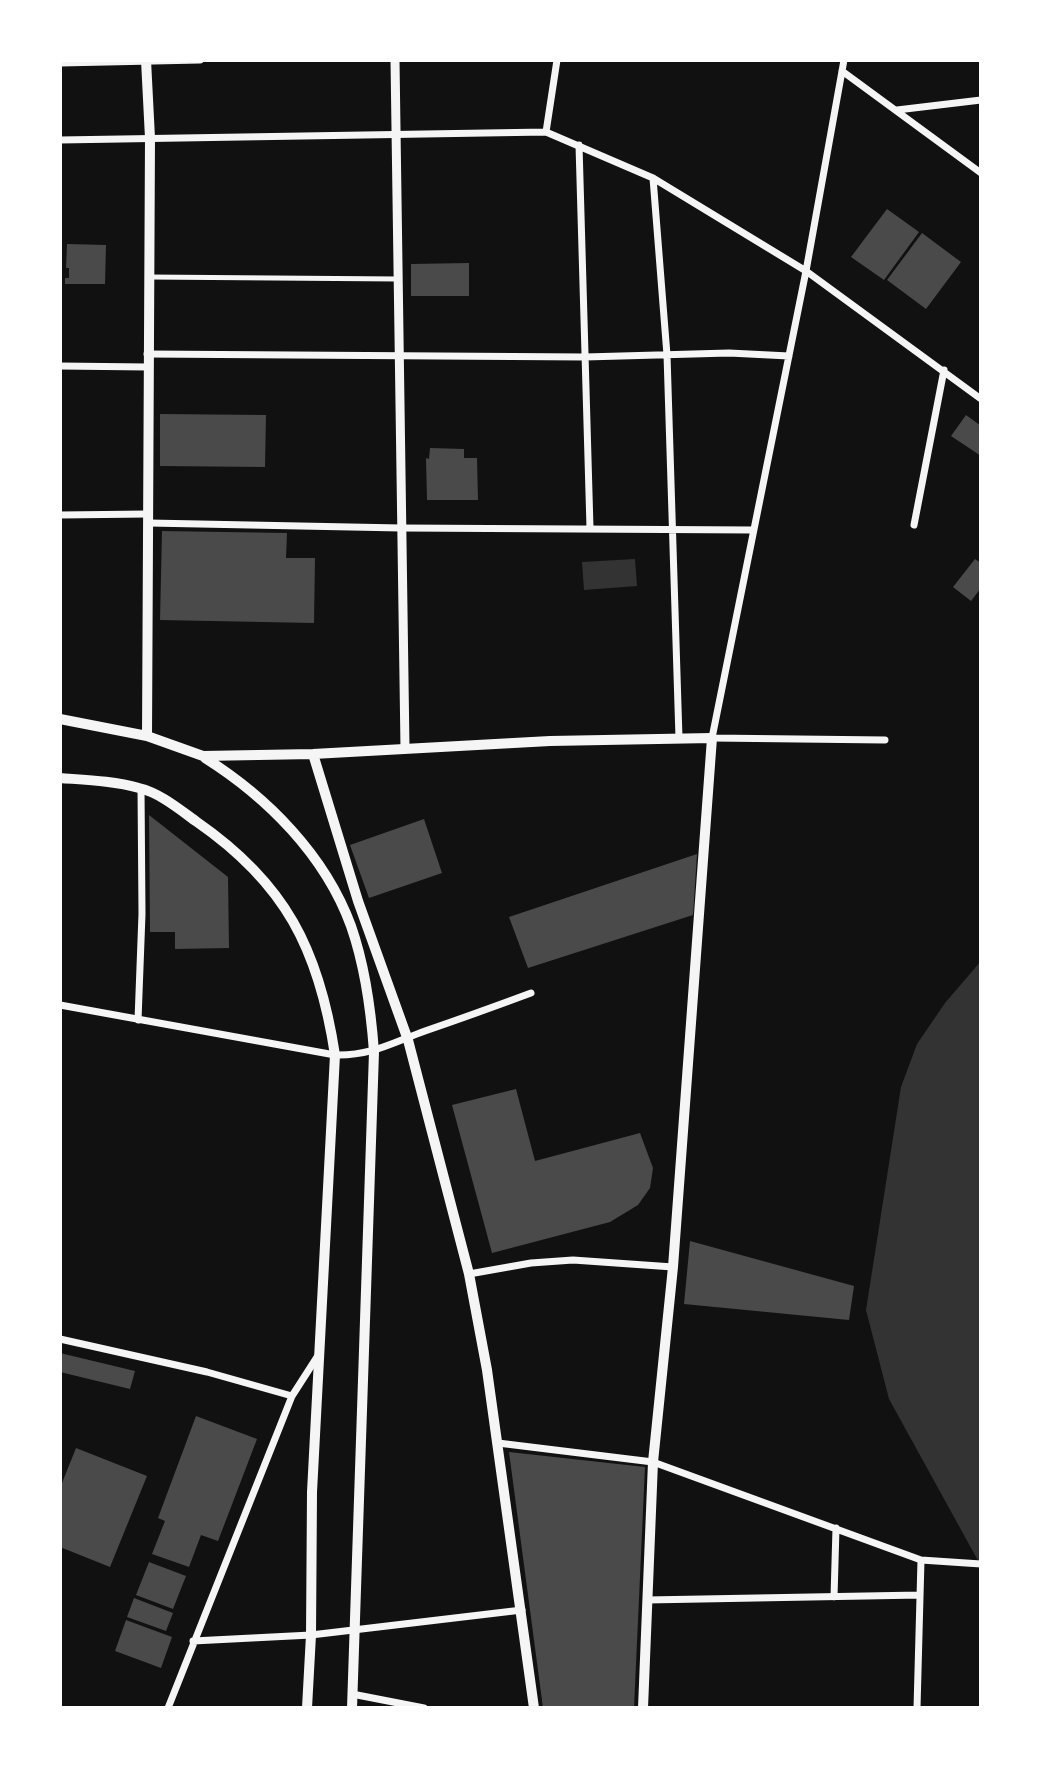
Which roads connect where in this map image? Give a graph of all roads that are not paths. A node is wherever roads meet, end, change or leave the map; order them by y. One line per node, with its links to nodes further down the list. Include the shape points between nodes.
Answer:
1 (200, 60): 5 (street)
2 (395, 60): 11 (street)
3 (557, 60): 10 (street)
4 (844, 60): 7 (street)
5 (146, 61): 6 (street); 12 (main road)
6 (60, 63)
7 (842, 71): 9 (street); 17 (street)
8 (981, 100): 9 (street)
9 (897, 110): 15 (street)
10 (546, 132): 11 (street); 14 (street)
11 (396, 133): 12 (street); 19 (street)
12 (150, 138): 13 (street); 18 (main road)
13 (60, 140)
14 (579, 145): 16 (street); 24 (street)
15 (981, 173)
16 (653, 178): 17 (street); 22 (street)
17 (806, 271): 23 (street); 27 (street)
18 (148, 277): 19 (street); 20 (main road)
19 (398, 279): 21 (street)
20 (147, 354): 21 (street); 26 (main road)
21 (399, 355): 24 (street); 32 (street)
22 (667, 355): 23 (street); 24 (street); 34 (street)
23 (789, 356): 35 (street)
24 (585, 357): 33 (street)
25 (60, 366): 26 (street)
26 (147, 367): 30 (main road)
27 (944, 370): 28 (street); 31 (street)
28 (981, 399)
29 (60, 515): 30 (street)
30 (148, 518): 32 (street); 37 (main road)
31 (914, 525)
32 (401, 528): 33 (street); 41 (street)
33 (590, 528): 34 (street)
34 (673, 529): 35 (street); 38 (street)
35 (753, 530): 39 (street)
36 (60, 719): 37 (main road)
37 (147, 736): 43 (main road)
38 (679, 738): 39 (main road); 41 (main road)
39 (712, 738): 40 (street); 52 (main road)
40 (885, 740)
41 (405, 748): 42 (main road)
42 (313, 754): 43 (main road); 49 (main road)
43 (203, 756): 50 (main road, via 269,805 334,889 362,966)
44 (60, 778): 45 (main road)
45 (141, 788): 48 (street); 51 (main road, via 208,830 254,867 277,895 309,950)
46 (531, 993): 49 (street)
47 (60, 1005): 48 (street)
48 (138, 1020): 51 (street)
49 (407, 1037): 50 (street); 53 (main road)
50 (374, 1052): 51 (street); 66 (main road)
51 (335, 1055): 55 (main road)
52 (673, 1267): 53 (street, via 573,1260); 58 (main road)
53 (469, 1274): 57 (main road)
54 (60, 1339): 56 (street)
55 (319, 1354): 56 (street); 67 (main road)
56 (292, 1396): 68 (street)
57 (498, 1443): 58 (street); 65 (main road)
58 (653, 1462): 59 (street); 64 (main road)
59 (836, 1528): 60 (street); 63 (street)
60 (921, 1560): 61 (street); 62 (street)
61 (980, 1564)
62 (920, 1595): 63 (street); 76 (street)
63 (834, 1597): 64 (street)
64 (647, 1600): 75 (main road)
65 (522, 1610): 66 (street); 74 (main road)
66 (354, 1630): 67 (street); 69 (main road)
67 (311, 1635): 68 (street); 71 (main road)
68 (193, 1641): 70 (street)
69 (352, 1694): 72 (main road); 73 (street)
70 (168, 1708)
71 (307, 1708)
72 (352, 1708)
73 (424, 1708)
74 (534, 1708)
75 (643, 1708)
76 (917, 1708)

